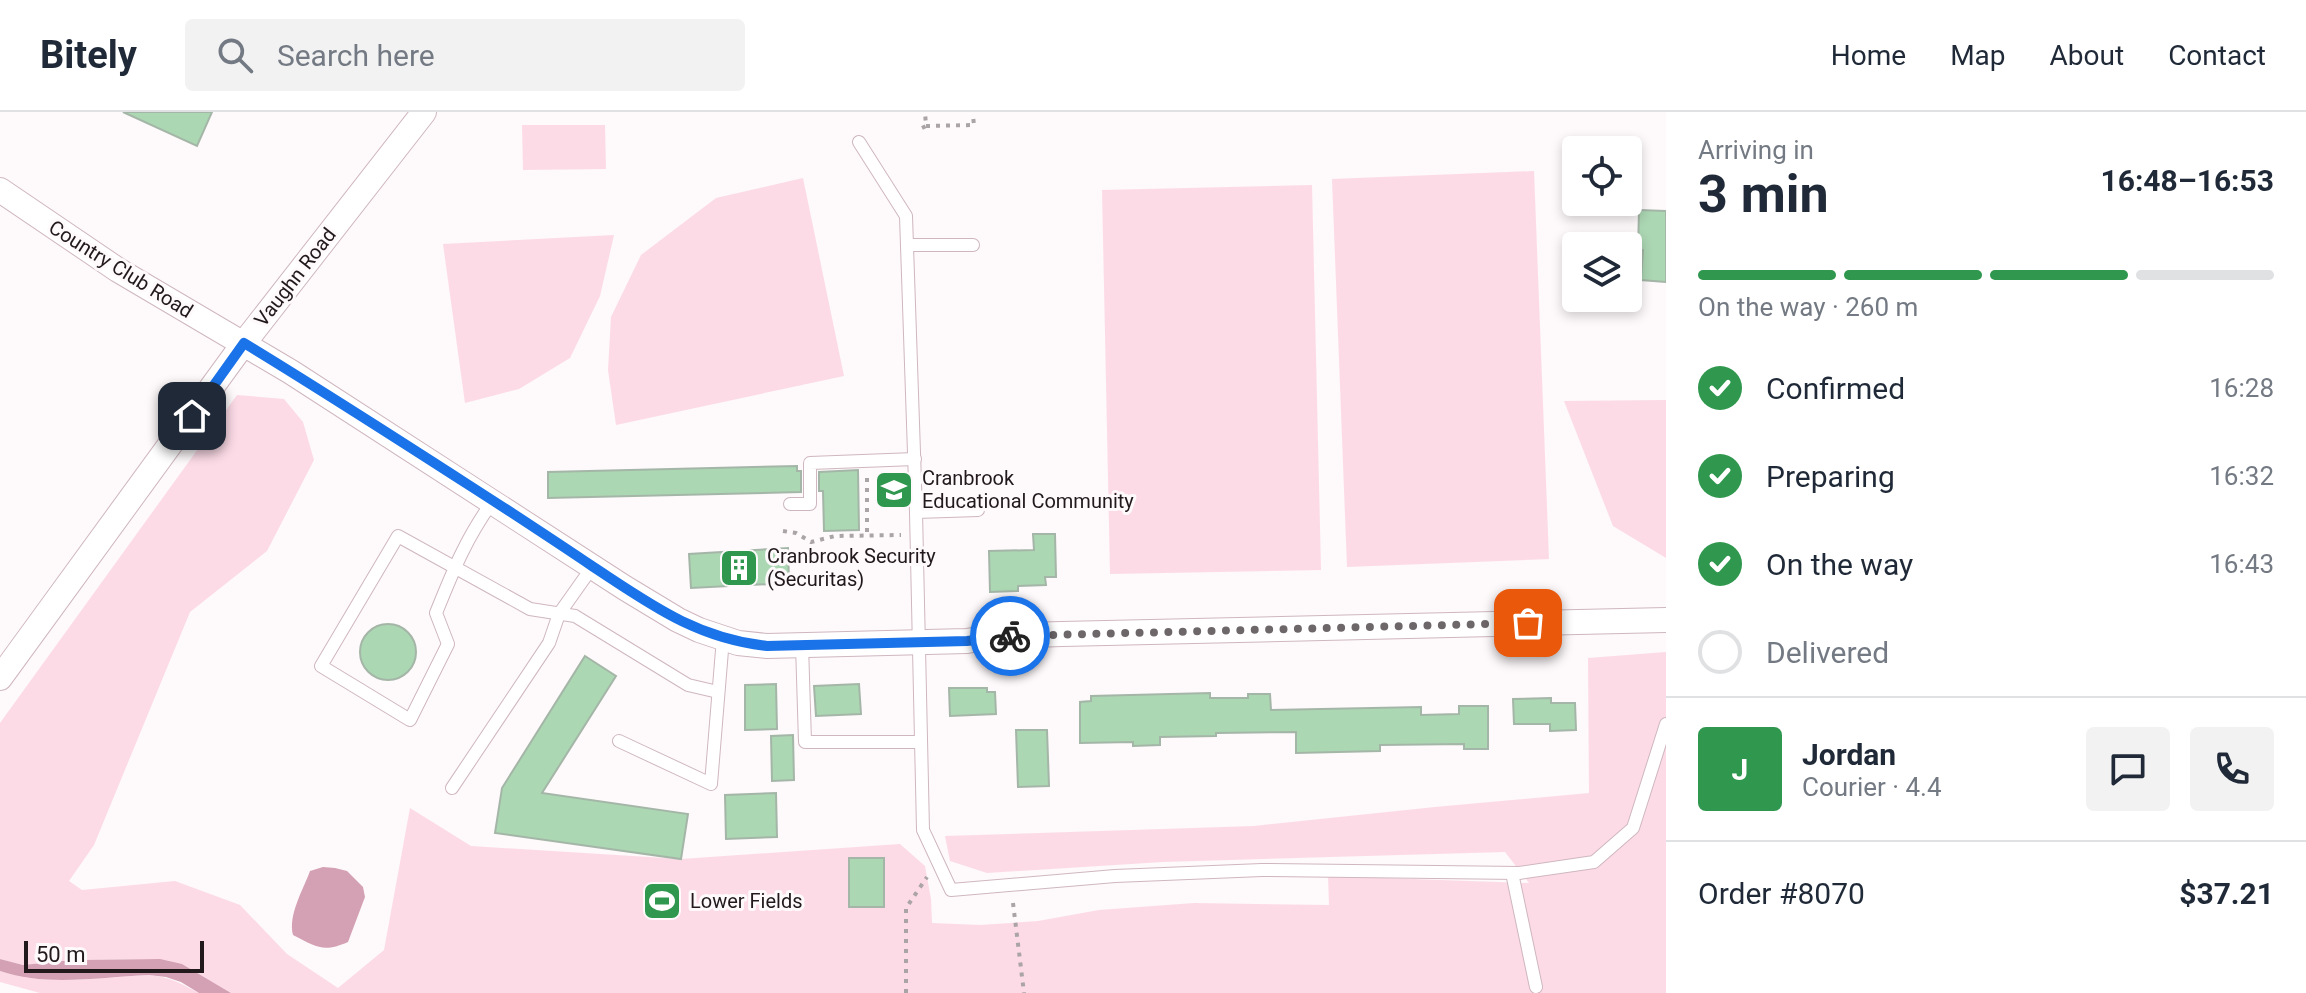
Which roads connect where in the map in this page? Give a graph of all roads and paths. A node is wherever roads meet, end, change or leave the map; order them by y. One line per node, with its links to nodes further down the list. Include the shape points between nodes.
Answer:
1 (424, 112): 8 (street, Vaughn Road)
2 (925, 112): 3 (path, via 924,127 974,125)
3 (973, 116)
4 (859, 142): 6 (lane, via 906,216)
5 (0, 190): 8 (street, Country Club Road, via 118,270)
6 (908, 245): 7 (lane); 9 (lane)
7 (973, 245)
8 (244, 343): 11 (street, Country Club Road); 25 (street, Vaughn Road)
9 (915, 459): 10 (lane); 14 (lane)
10 (867, 461): 12 (lane, via 810,463 810,504); 17 (path)
11 (493, 501): 18 (street, Country Club Road); 19 (lane)
12 (790, 504)
13 (978, 510): 14 (lane)
14 (916, 512): 16 (lane)
15 (783, 531): 17 (path, via 811,542)
16 (917, 535): 17 (path); 23 (lane)
17 (867, 536)
18 (593, 566): 20 (lane); 22 (street, Country Club Road, via 678,620)
19 (454, 567): 19 (lane, via 398,536 321,666 410,720 448,644 436,613); 20 (lane, via 530,609)
20 (559, 614): 26 (lane, via 575,616 688,685); 30 (lane, via 549,643)
21 (1666, 620): 23 (street, Country Club Road)
22 (723, 638): 24 (street, Country Club Road, via 767,646); 26 (lane)
23 (920, 642): 24 (street, Country Club Road); 29 (lane)
24 (802, 645): 29 (lane, via 805,742)
25 (0, 678)
26 (718, 692): 28 (lane, via 711,784)
27 (1666, 724): 32 (lane, via 1633,828 1594,862)
28 (619, 741)
29 (921, 742): 31 (lane, via 923,830)
30 (452, 788)
31 (938, 862): 33 (lane, via 951,890); 35 (path, via 906,908)
32 (1512, 873): 33 (lane, via 1262,870); 34 (lane)
33 (1010, 885): 36 (path)
34 (1536, 987)
35 (906, 993)
36 (1024, 993)

